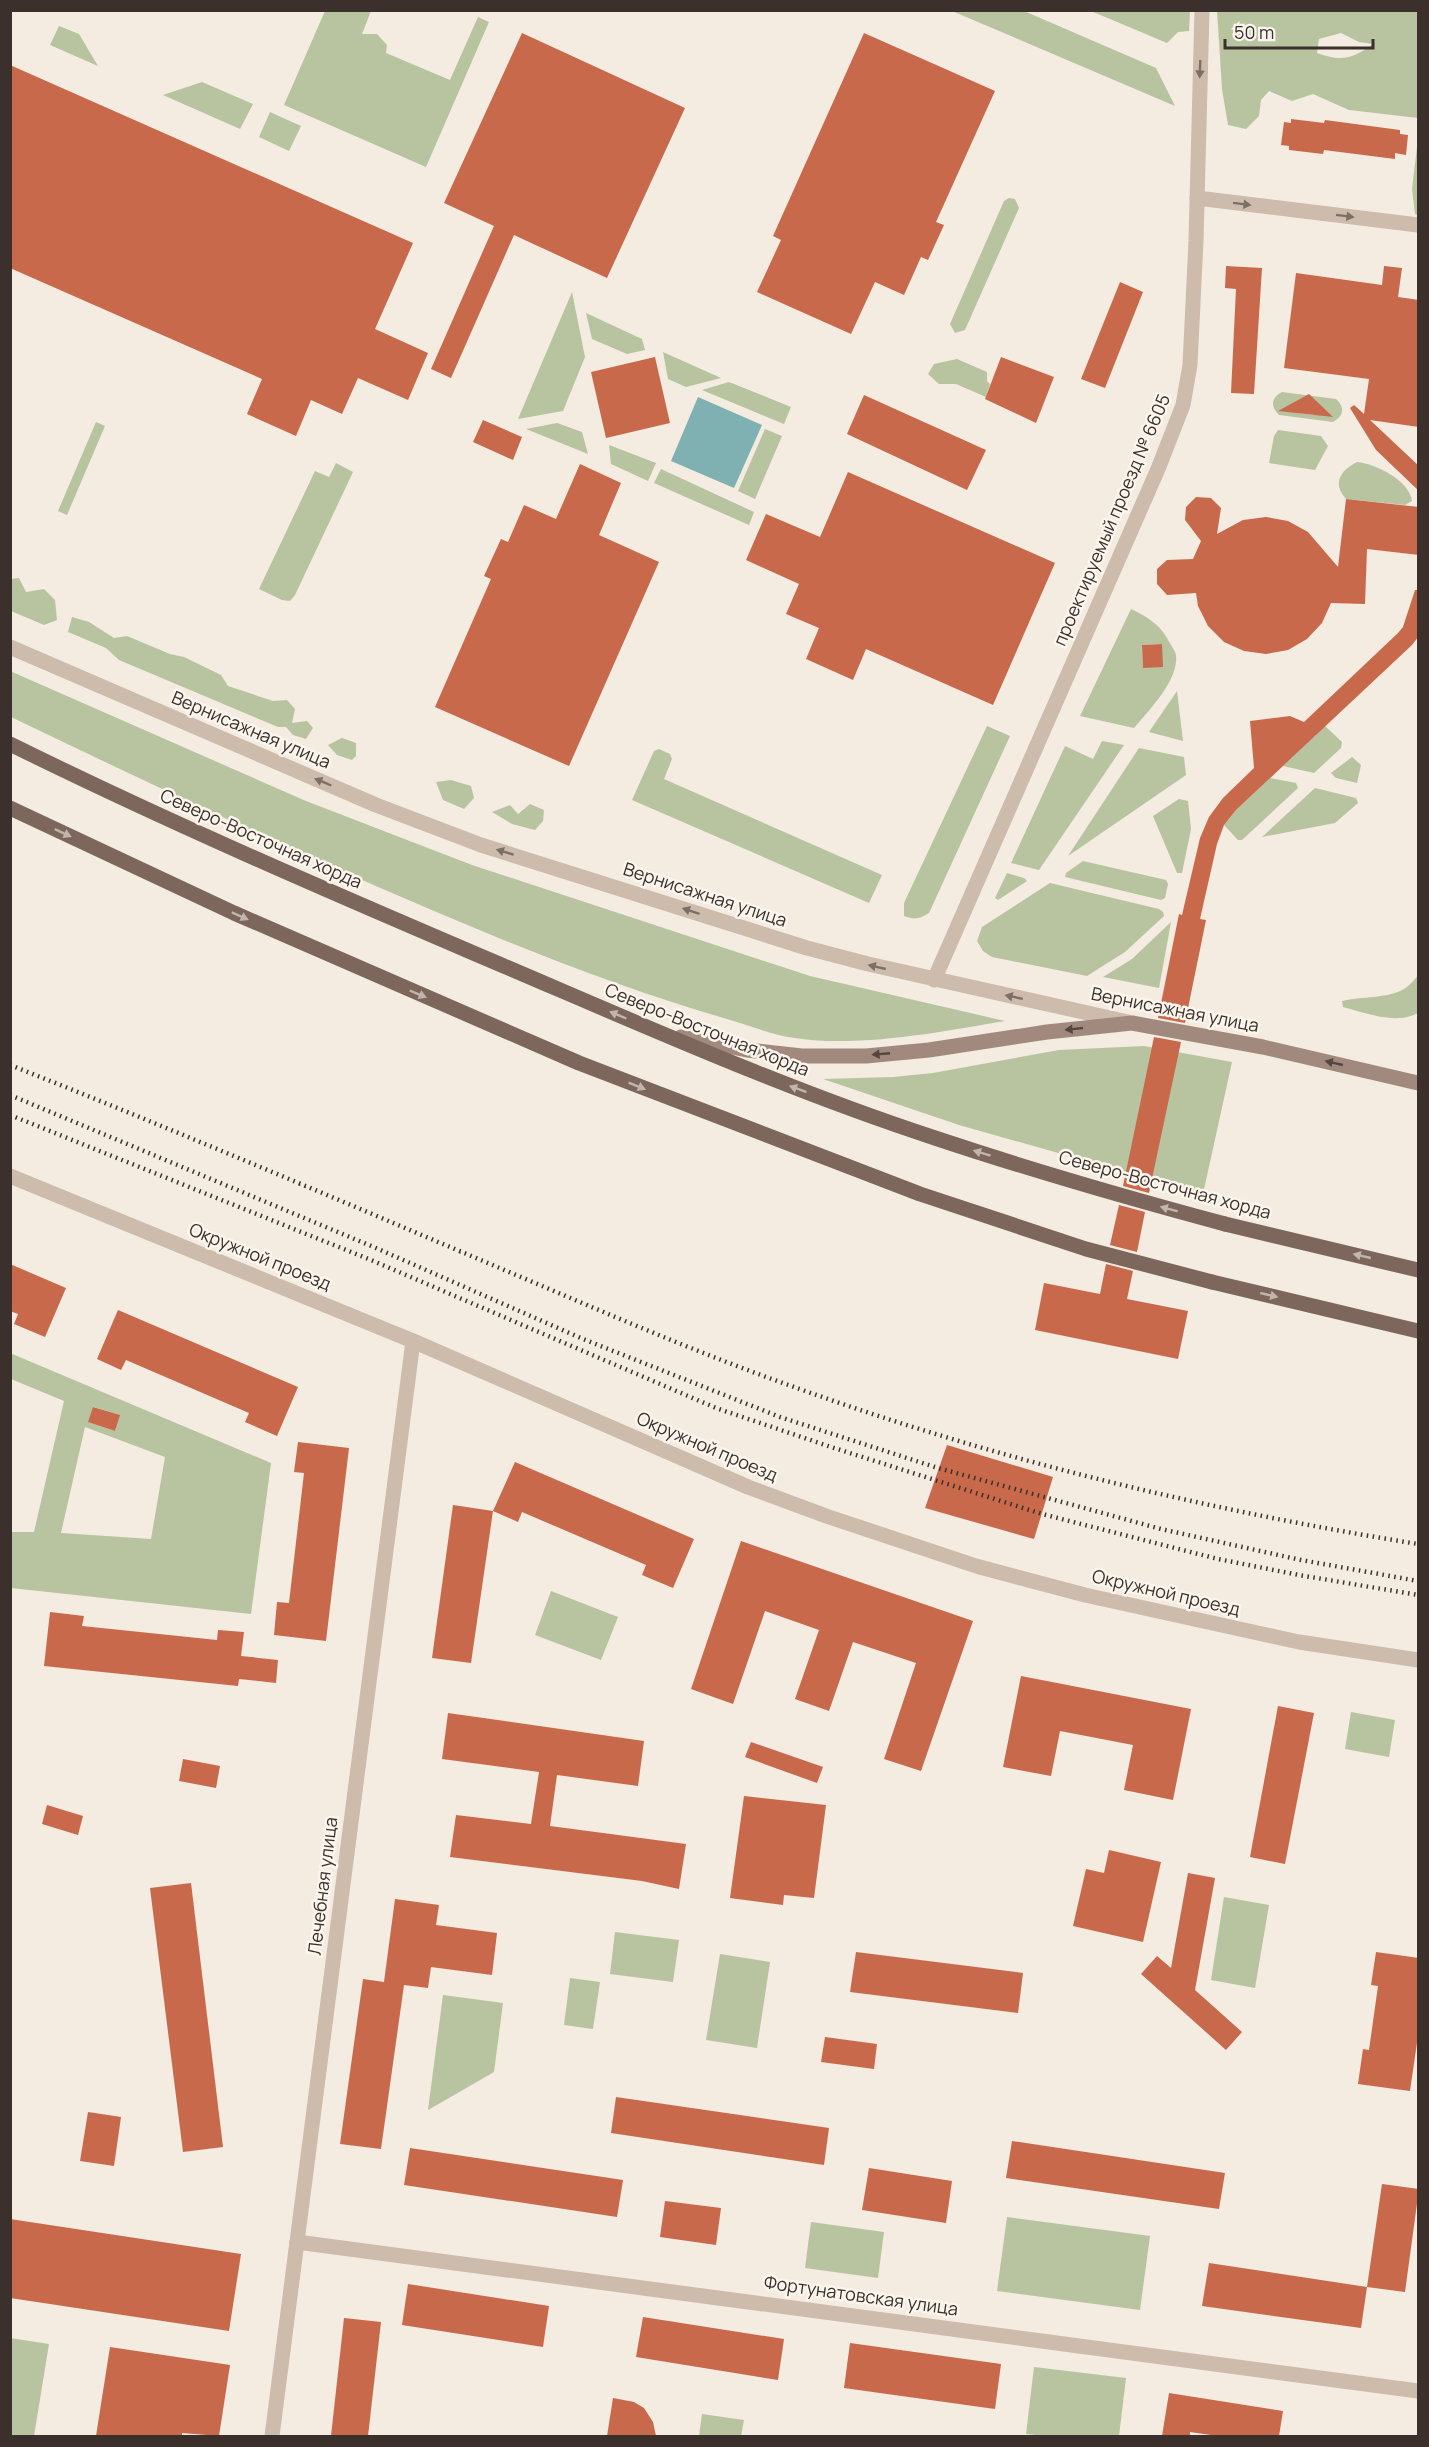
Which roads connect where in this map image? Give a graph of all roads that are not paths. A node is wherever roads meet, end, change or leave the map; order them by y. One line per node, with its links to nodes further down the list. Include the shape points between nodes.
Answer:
1 (1202, 10): 2 (street, проектируемый проезд № 6605, one-way to 2)
2 (1197, 198): 3 (street, one-way to 3); 7 (street, проектируемый проезд № 6605, via 1190,365 1183,405)
3 (1419, 225)
4 (10, 647): 7 (street, Вернисажная улица, one-way to 4, via 807,948 428,826)
5 (10, 744): 9 (main road, Северо-Восточная хорда, one-way to 5, via 257,861)
6 (10, 808): 15 (main road, one-way to 15, bridge, via 234,913 579,1063 771,1139 1086,1249)
7 (934, 980): 8 (street, Вернисажная улица, one-way to 7)
8 (1132, 1023): 9 (main road, one-way to 9, via 866,1056 802,1056); 11 (main road, Вернисажная улица, one-way to 8)
9 (662, 1034): 14 (main road, Северо-Восточная хорда, one-way to 9, bridge, via 1225,1224 934,1138)
10 (1419, 1071): 11 (main road)
11 (1391, 1076): 12 (main road, Вернисажная улица)
12 (1419, 1083)
13 (10, 1176): 16 (street, Окружной проезд)
14 (1419, 1270)
15 (1419, 1331)
16 (413, 1341): 17 (street, Окружной проезд, via 748,1487 976,1566 1085,1595 1299,1642); 18 (street, Лечебная улица)
17 (1419, 1660)
18 (297, 2242): 19 (street, Фортунатовская улица); 20 (street, Лечебная улица)
19 (1419, 2391)
20 (272, 2436)

